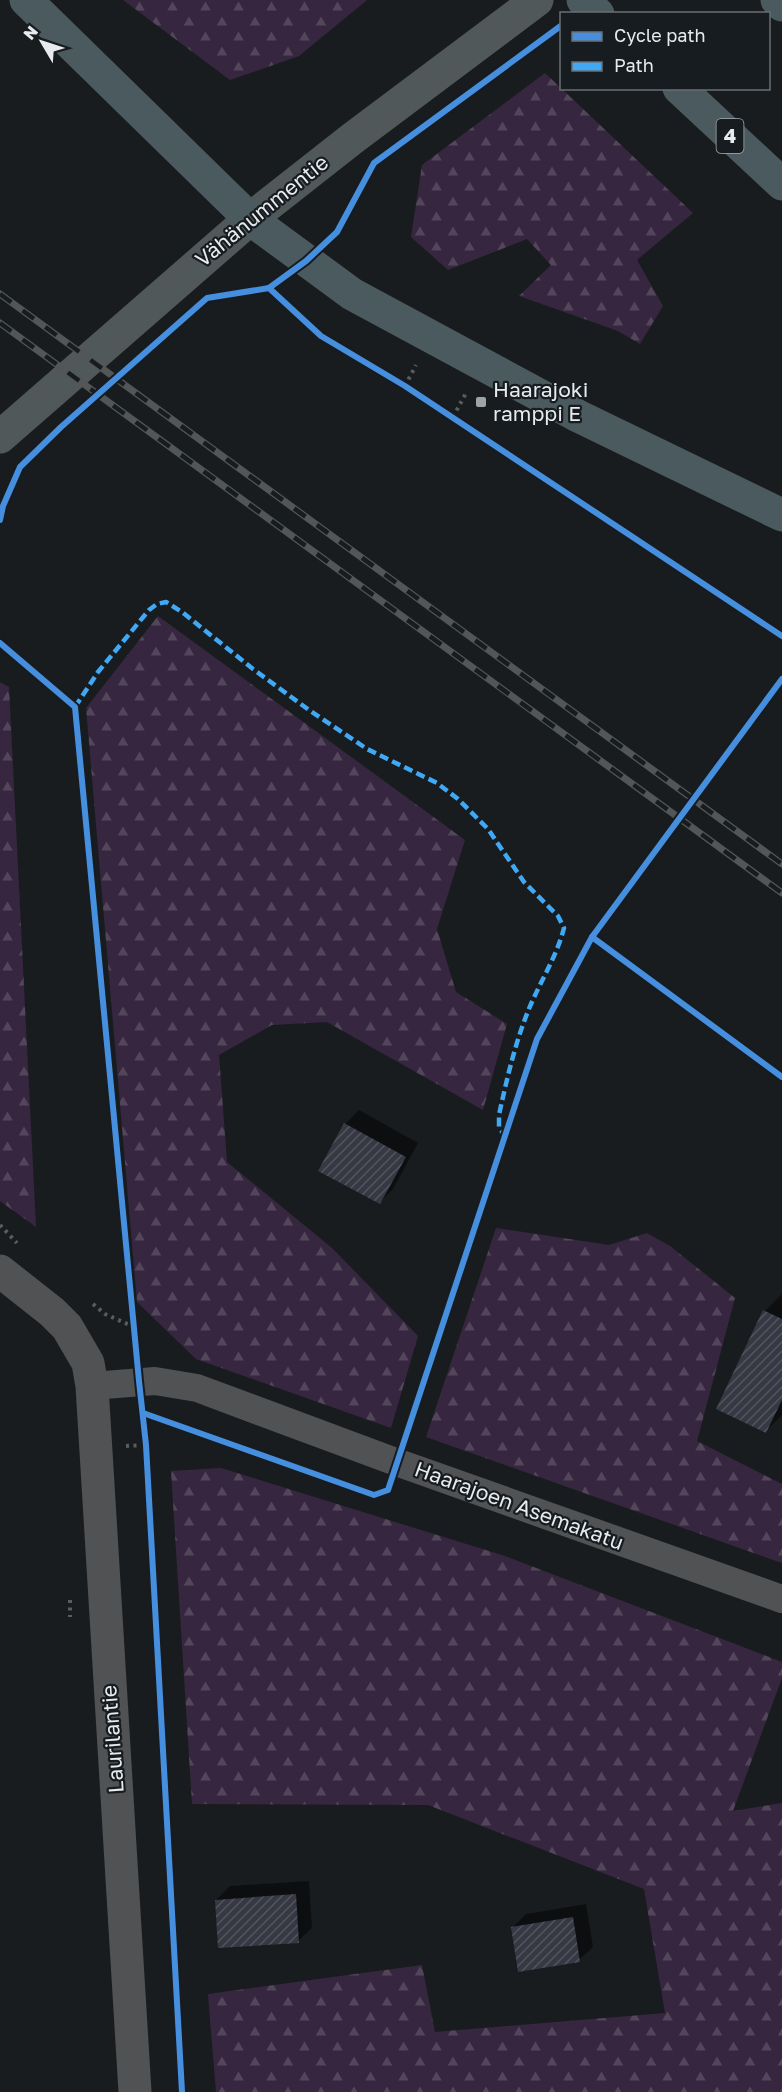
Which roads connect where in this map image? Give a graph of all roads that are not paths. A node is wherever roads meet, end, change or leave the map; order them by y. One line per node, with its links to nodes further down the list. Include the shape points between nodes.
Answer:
1 (26, 0): 9 (highway)
2 (537, 0): 9 (main road, Vähänummentie)
3 (583, 0): 6 (highway)
4 (777, 0): 5 (highway)
5 (782, 5)
6 (596, 12)
7 (681, 90): 8 (highway, 4)
8 (782, 184)
9 (250, 219): 10 (main road, Vähänummentie); 11 (highway, via 352,294 578,416)
10 (0, 438)
11 (782, 515)
12 (0, 1271): 13 (street, via 68,1327 88,1363)
13 (92, 1386): 14 (street, Haarajoen Asemakatu, via 155,1381 197,1388); 15 (street, Laurilantie)
14 (782, 1599)
15 (135, 2092)

